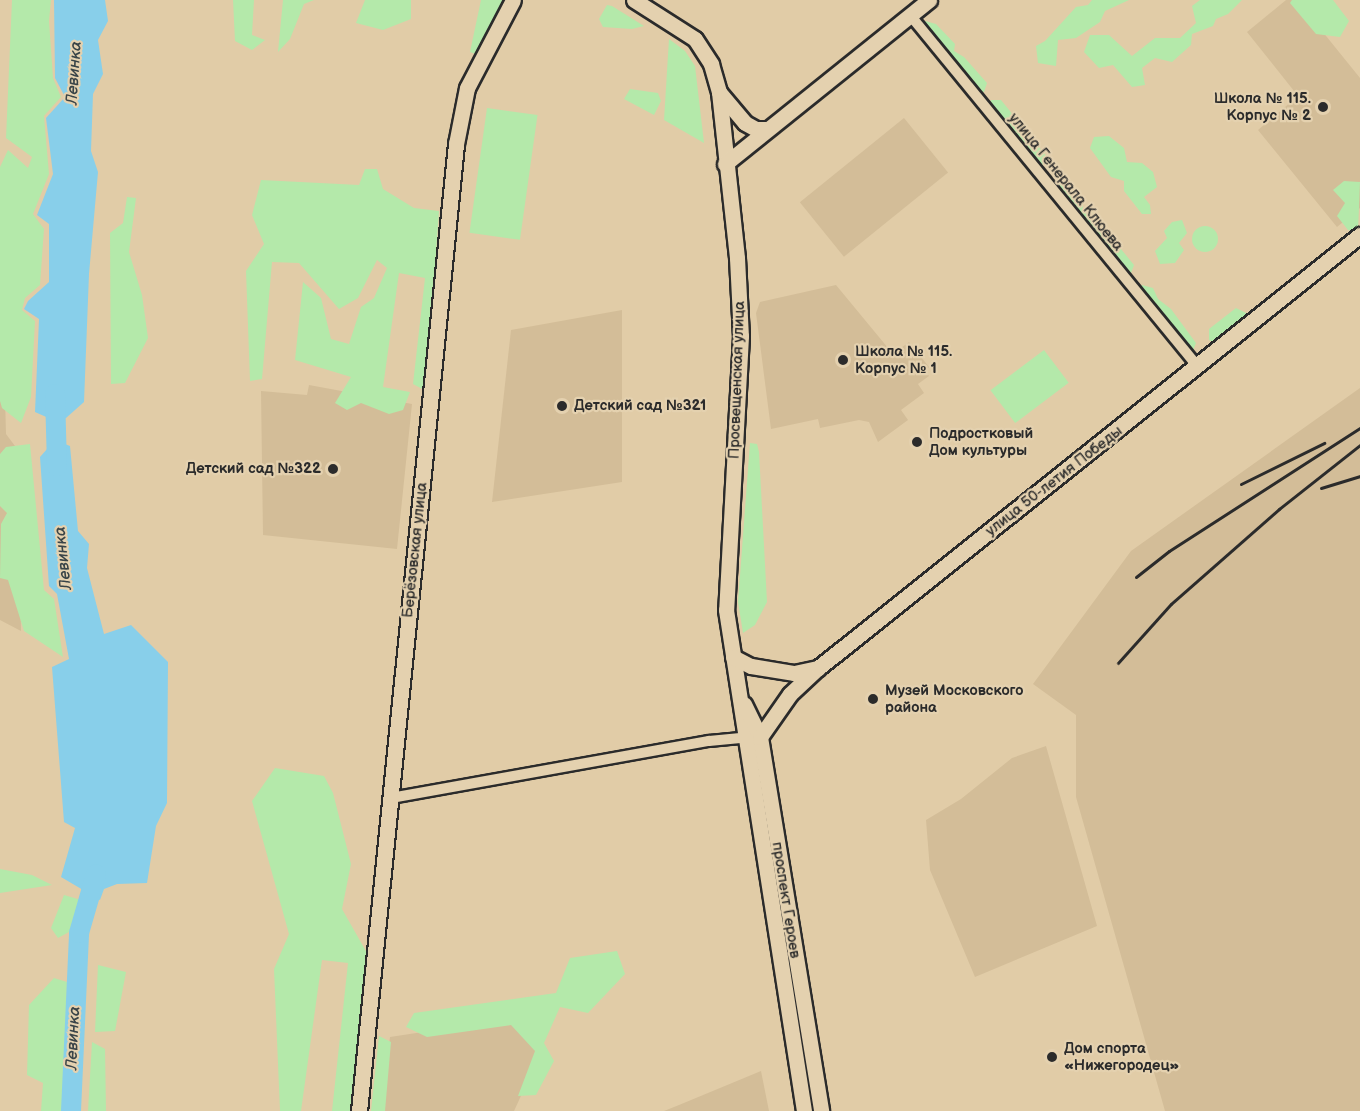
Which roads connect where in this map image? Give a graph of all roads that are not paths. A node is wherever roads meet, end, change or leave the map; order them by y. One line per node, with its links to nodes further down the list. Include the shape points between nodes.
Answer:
1 (513, 0): 15 (street, Берёзовская улица, via 467,88 456,144)
2 (634, 0): 5 (street, Просвещенская улица, via 695,39 711,64)
3 (929, 0): 4 (street)
4 (910, 15): 6 (street); 9 (street, улица Генерала Клюева)
5 (719, 92): 6 (street, via 745,123 756,129); 7 (street, Просвещенская улица)
6 (768, 129): 7 (street)
7 (725, 164): 10 (street, Просвещенская улица, via 740,306 741,367 726,610)
8 (1360, 235): 9 (street, улица 50-летия Победы)
9 (1198, 367): 11 (street, улица 50-летия Победы)
10 (733, 657): 11 (street, via 751,666 794,673); 12 (street, проспект Героев)
11 (818, 668): 14 (street, улица 50-летия Победы, via 790,693)
12 (739, 693): 13 (street, проспект Героев); 14 (street, проспект Героев)
13 (744, 737): 14 (street); 15 (street); 17 (street, проспект Героев)
14 (760, 737): 18 (street, проспект Героев)
15 (391, 798): 16 (street, Берёзовская улица)
16 (359, 1111)
17 (804, 1111)
18 (821, 1111)

